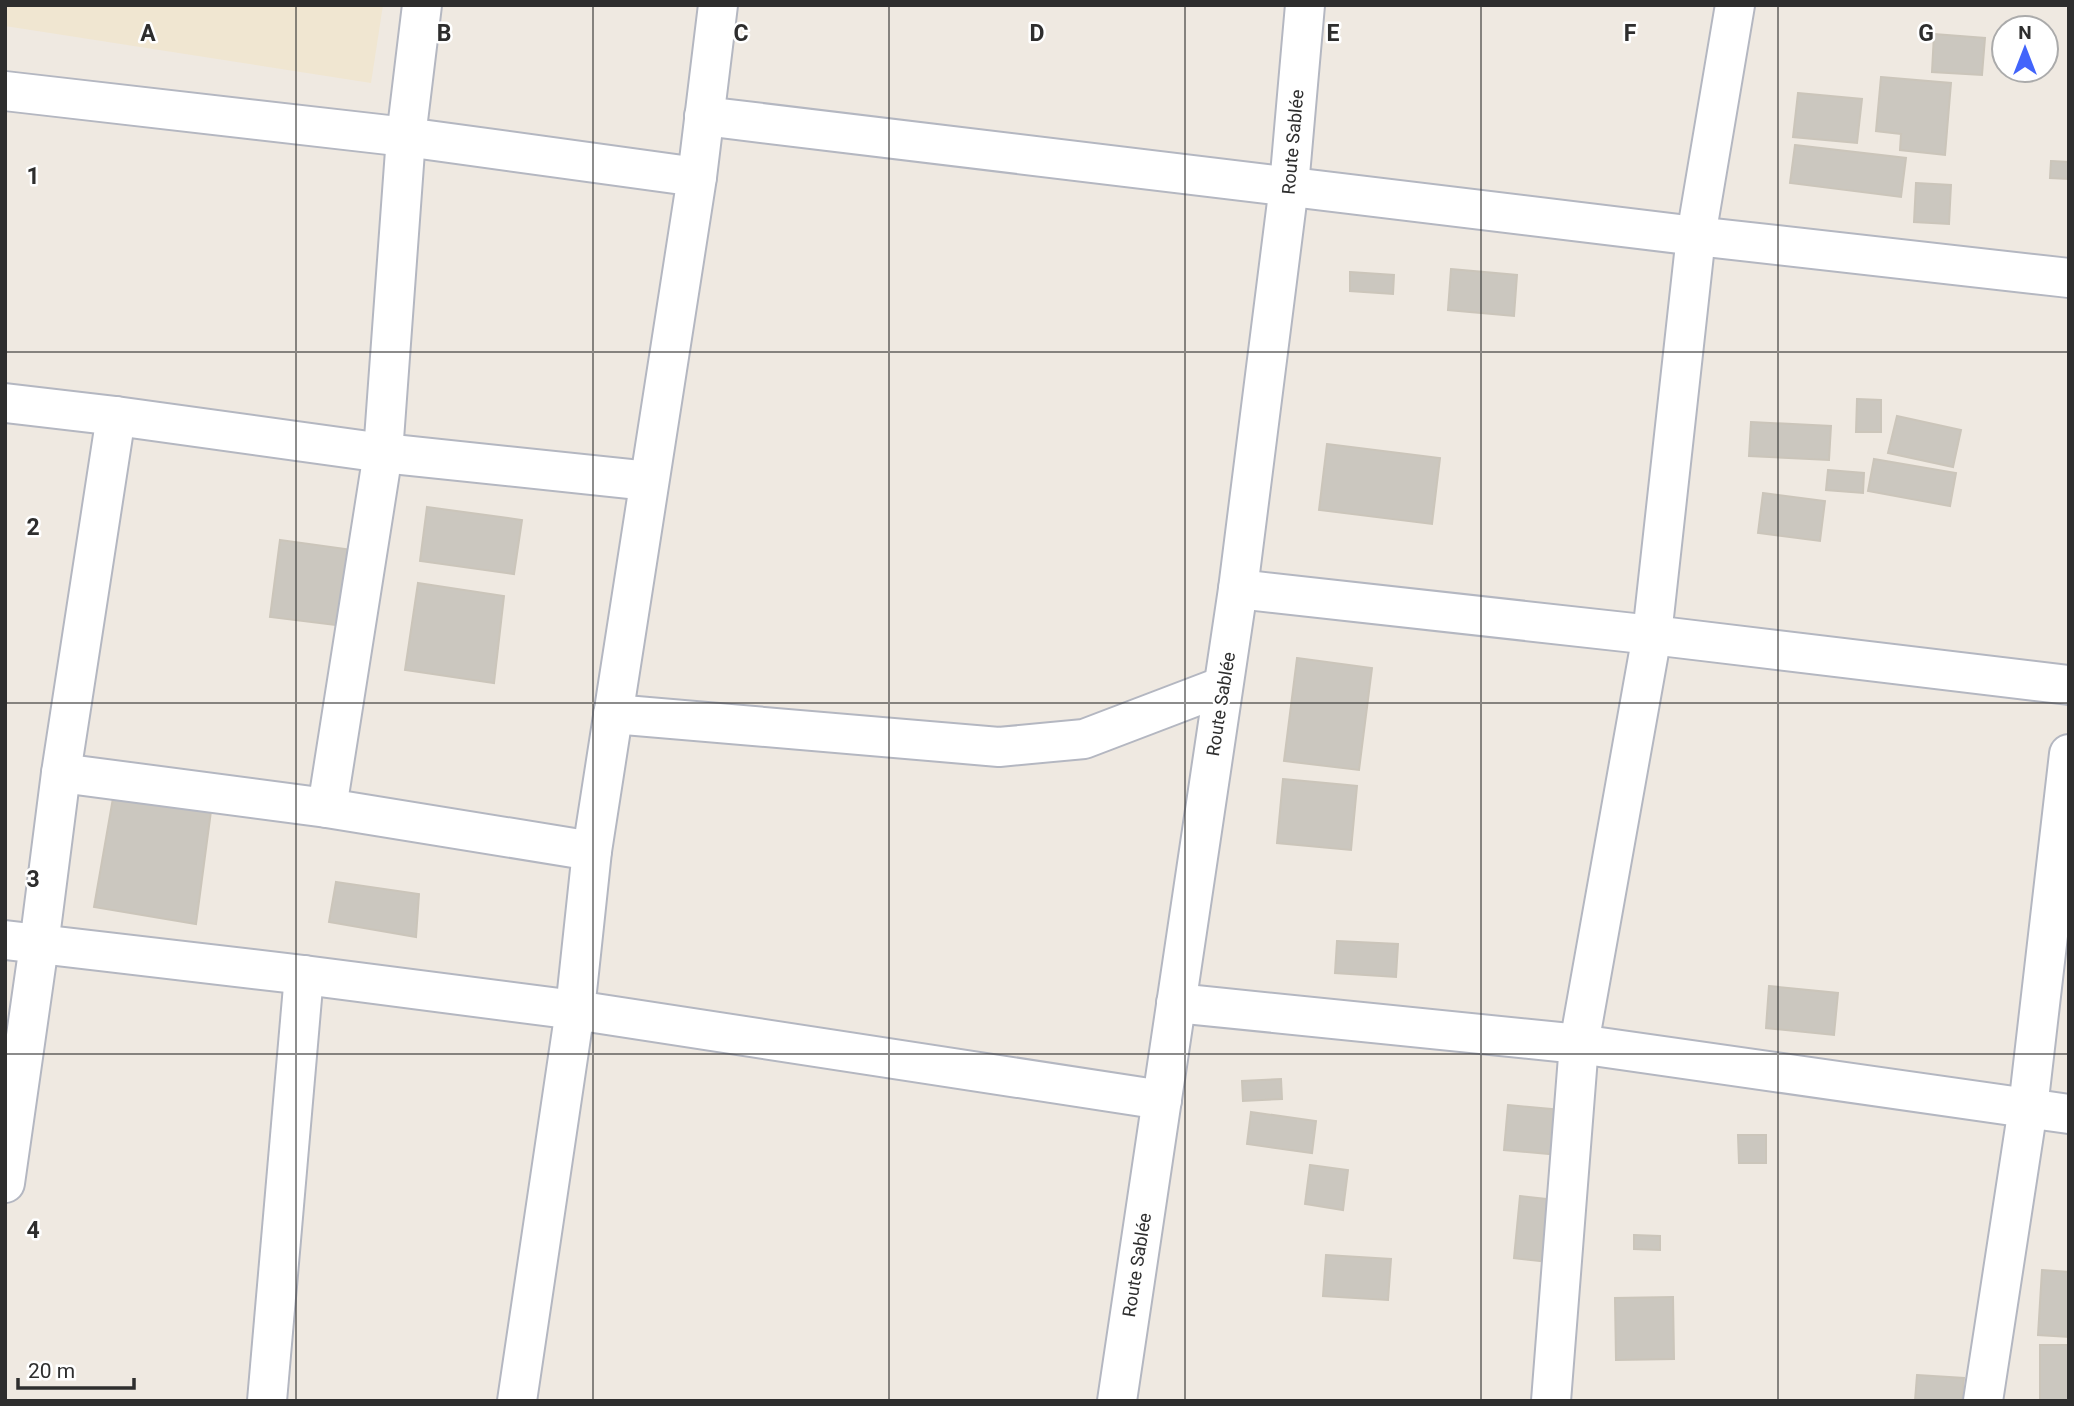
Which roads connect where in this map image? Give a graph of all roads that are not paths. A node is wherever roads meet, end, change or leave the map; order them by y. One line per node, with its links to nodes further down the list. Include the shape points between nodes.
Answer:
1 (422, 5): 7 (street)
2 (718, 5): 6 (street)
3 (1305, 5): 9 (street, Route Sablée)
4 (1735, 5): 10 (street)
5 (5, 91): 7 (street)
6 (704, 116): 8 (street); 9 (street)
7 (406, 137): 8 (street); 14 (street)
8 (697, 177): 15 (street)
9 (1289, 186): 10 (street); 16 (street, Route Sablée)
10 (1696, 236): 11 (street); 17 (street)
11 (2069, 278)
12 (5, 404): 13 (street)
13 (116, 416): 14 (street); 22 (street)
14 (383, 453): 15 (street); 23 (street)
15 (649, 481): 20 (street)
16 (1238, 589): 17 (street); 19 (street, Route Sablée)
17 (1652, 635): 18 (street); 29 (street)
18 (2069, 685)
19 (1223, 686): 20 (street, via 1084,739 999,747); 27 (street, Route Sablée)
20 (613, 713): 24 (street)
21 (2069, 754): 31 (street)
22 (61, 773): 23 (street); 25 (street)
23 (327, 808): 24 (street)
24 (592, 851): 28 (street)
25 (22, 943): 26 (street); 33 (street)
26 (304, 975): 28 (street); 34 (street)
27 (1176, 1003): 29 (street); 30 (street, Route Sablée)
28 (575, 1010): 30 (street); 35 (street)
29 (1579, 1044): 31 (street); 37 (street)
30 (1162, 1100): 36 (street, Route Sablée)
31 (2028, 1108): 32 (street); 38 (street)
32 (2069, 1114)
33 (5, 1183)
34 (267, 1401)
35 (517, 1401)
36 (1117, 1401)
37 (1551, 1401)
38 (1983, 1401)

